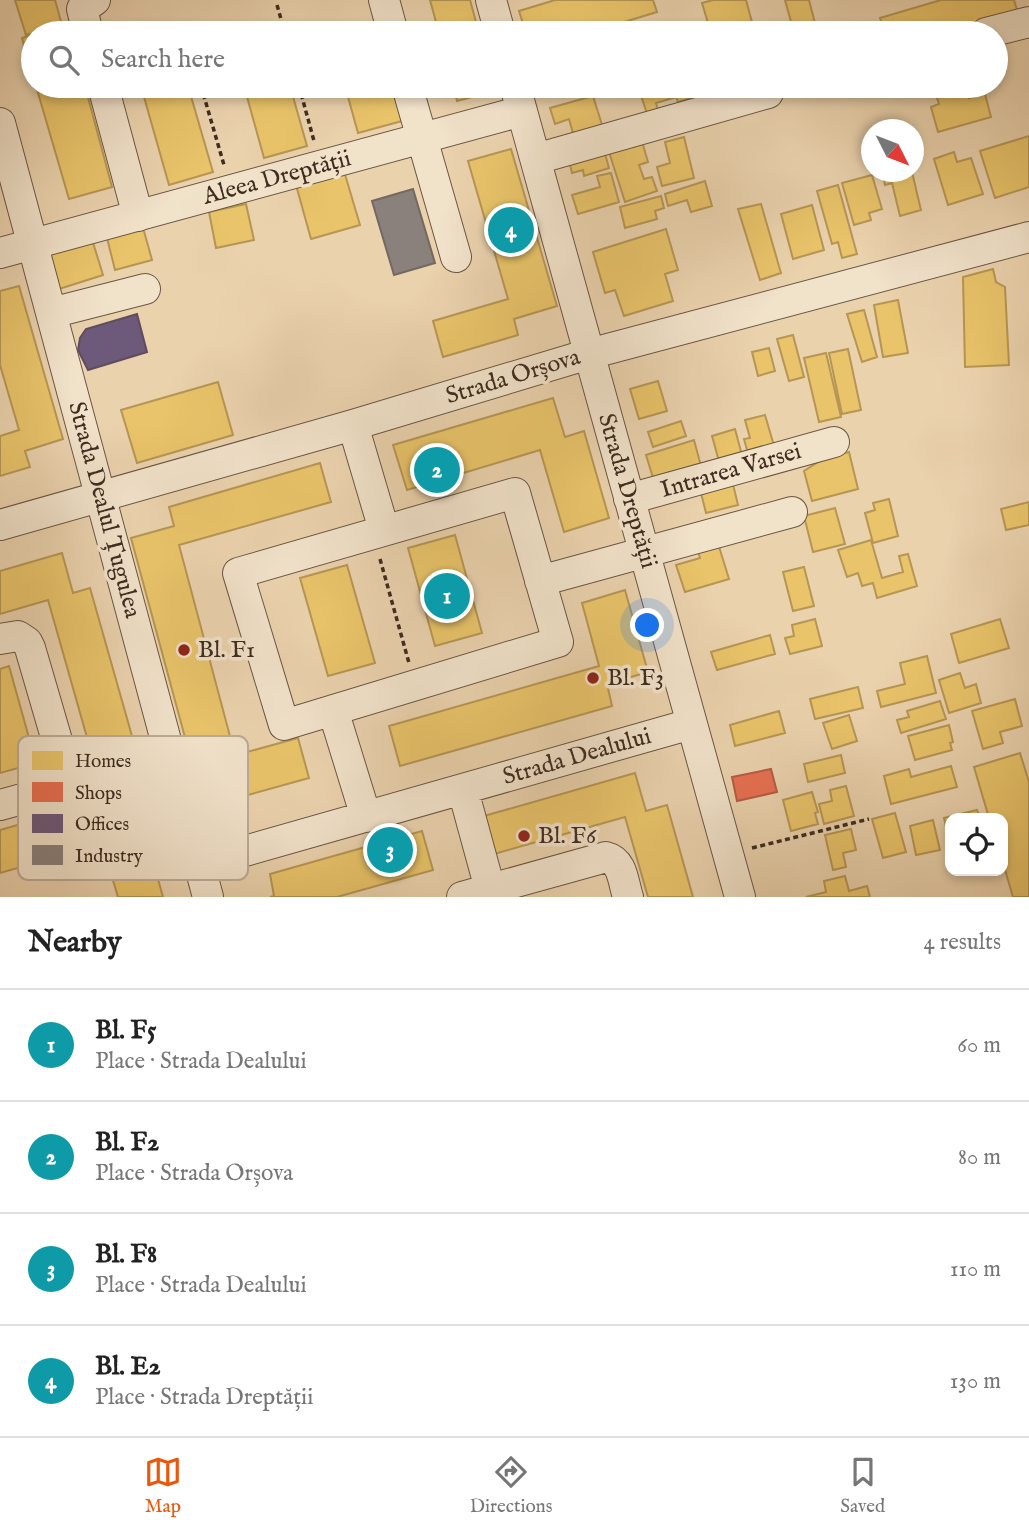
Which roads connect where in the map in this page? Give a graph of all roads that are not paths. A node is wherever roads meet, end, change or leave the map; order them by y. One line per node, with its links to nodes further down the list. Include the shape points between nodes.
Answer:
1 (95, 0): 6 (street, via 82,9)
2 (384, 0): 7 (street)
3 (491, 0): 8 (street)
4 (1026, 0): 5 (street)
5 (1029, 13)
6 (85, 21)
7 (390, 21)
8 (497, 21)
9 (1029, 22): 10 (street)
10 (1008, 27)
11 (106, 98): 18 (street)
12 (410, 98): 16 (street)
13 (519, 98): 16 (street, Aleea Dreptății); 17 (street, Strada Dreptății)
14 (750, 98): 17 (street)
15 (0, 123): 20 (street, Strada Dealul Țugulea)
16 (422, 139): 18 (street, Aleea Dreptății); 22 (street)
17 (536, 159): 25 (street, Strada Dreptății)
18 (138, 216): 20 (street, Aleea Dreptății)
19 (1029, 237): 25 (street, Strada Orșova)
20 (33, 244): 21 (street, Aleea Dreptății); 24 (street, Strada Dealul Țugulea)
21 (0, 253)
22 (456, 257)
23 (145, 289): 24 (street)
24 (51, 313): 28 (street, Strada Dealul Țugulea)
25 (589, 354): 26 (street, Strada Orșova); 29 (street, Strada Dreptății)
26 (353, 425): 28 (street, Strada Orșova); 32 (street)
27 (834, 442): 29 (street, Intrarea Varsei)
28 (101, 497): 31 (street, Strada Orșova); 39 (street, Strada Dealul Țugulea)
29 (629, 499): 33 (street, Strada Dreptății)
30 (792, 512): 33 (street)
31 (0, 525)
32 (378, 531): 34 (street, via 515,492); 36 (street, via 238,573 284,725)
33 (645, 552): 34 (street); 37 (street, Strada Dreptății)
34 (540, 581): 36 (street, via 558,642)
35 (0, 639): 38 (street, via 18,636 27,642)
36 (334, 710): 43 (street)
37 (691, 724): 40 (street, Strada Dealului); 50 (street, Strada Dreptății)
38 (56, 736)
39 (164, 736)
40 (463, 790): 43 (street, Strada Dealului); 46 (street)
41 (18, 800): 42 (street)
42 (0, 805)
43 (366, 817): 44 (street, Strada Dealului)
44 (248, 850)
45 (203, 880): 47 (street, Strada Dealul Țugulea)
46 (490, 889): 48 (street); 49 (street, via 606,857 619,865)
47 (208, 897)
48 (462, 897)
49 (628, 897)
50 (740, 897)

